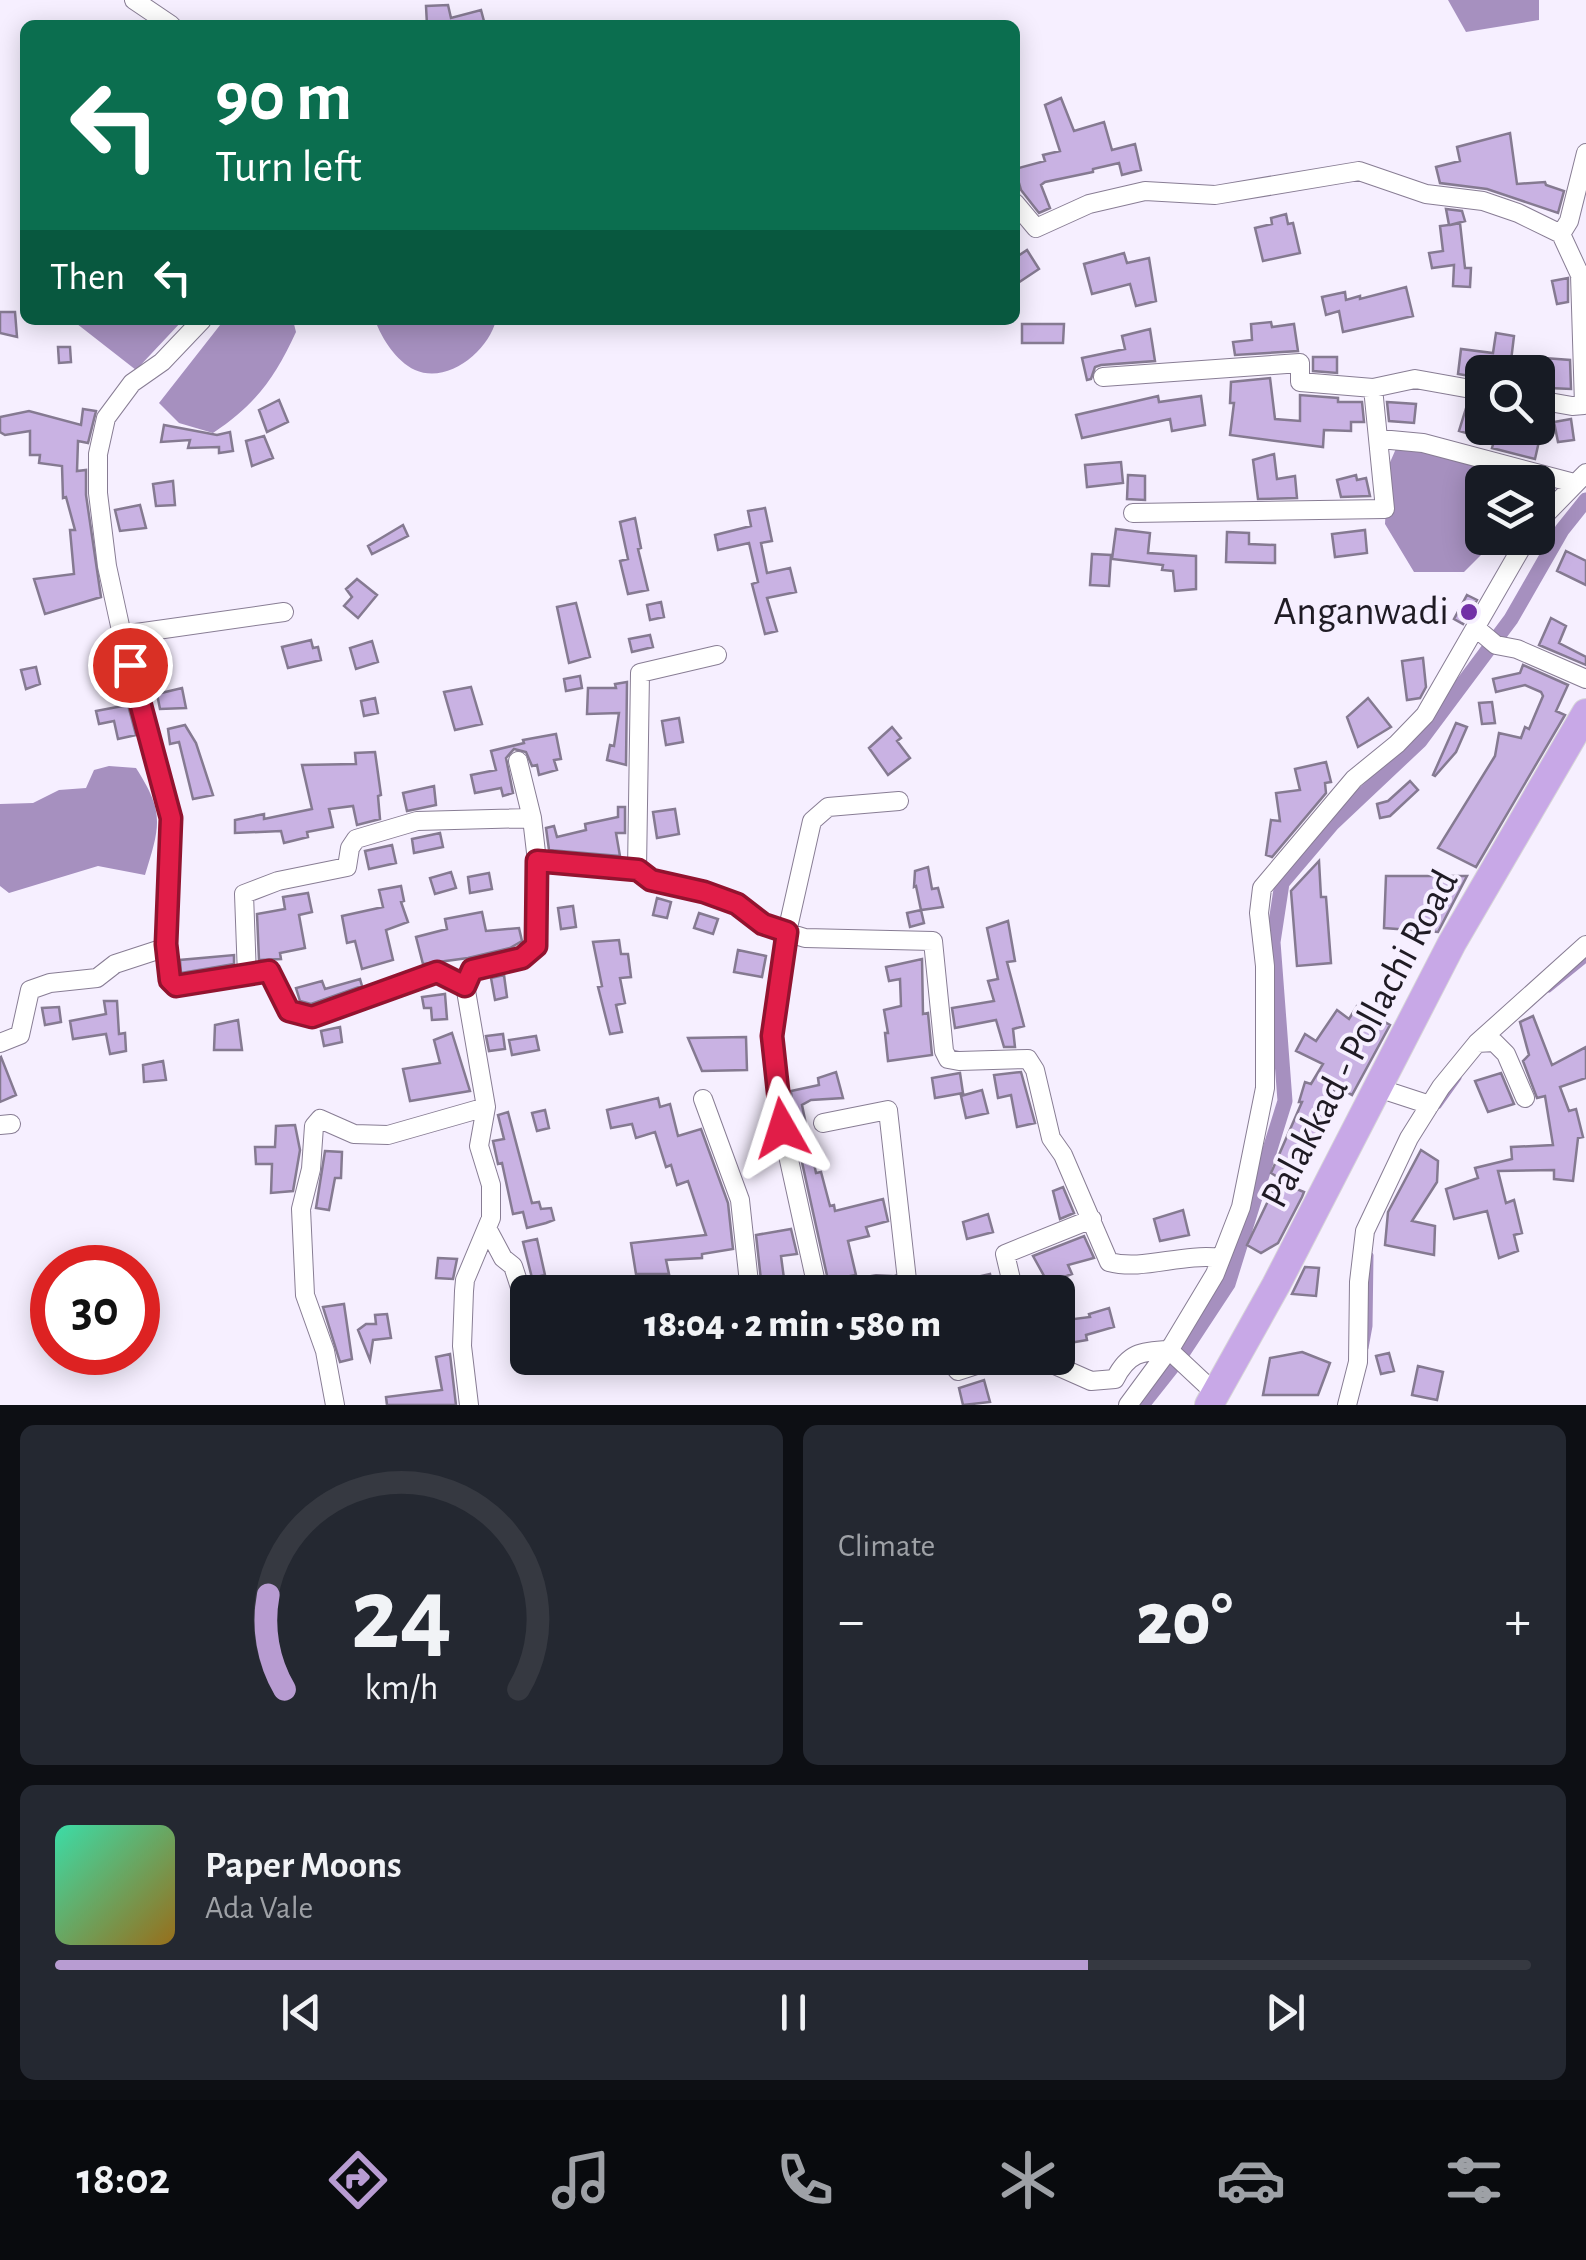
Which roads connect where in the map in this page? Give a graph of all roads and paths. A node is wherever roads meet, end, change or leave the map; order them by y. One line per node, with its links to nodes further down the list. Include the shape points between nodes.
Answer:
1 (134, 0): 2 (street)
2 (164, 20)
3 (1586, 153): 5 (street)
4 (1020, 209): 5 (street, via 1036,228 1089,204 1145,191 1215,194 1359,171 1426,194 1484,200)
5 (1561, 234): 6 (street)
6 (1583, 275): 11 (street, via 1584,405)
7 (197, 325): 19 (street, via 132,383 106,418 98,494)
8 (1102, 378): 10 (street, via 1300,363 1300,382)
9 (1465, 387): 10 (street, via 1415,379)
10 (1374, 388): 12 (street)
11 (1555, 403)
12 (1380, 439): 13 (street); 15 (street, via 1385,508)
13 (1580, 478): 14 (street)
14 (1555, 504)
15 (1132, 513)
16 (1517, 555): 18 (street)
17 (284, 612): 19 (street)
18 (1476, 628): 21 (street, via 1496,646); 43 (street, via 1425,715 1354,778 1262,888 1265,1088 1241,1208)
19 (122, 635): 30 (street, via 171,818)
20 (717, 656): 27 (street, via 640,673)
21 (1586, 679)
22 (1586, 713): 35 (main road, Palakkad - Pollachi Road, via 1452,944)
23 (518, 760): 25 (street)
24 (899, 801): 28 (street, via 828,807 812,821)
25 (532, 818): 26 (street); 31 (street, via 417,821 356,839 347,867 244,894)
26 (537, 861): 27 (street); 32 (street, via 536,946 522,958 472,970)
27 (638, 870): 28 (street, via 651,880 737,904)
28 (787, 932): 41 (street, via 933,942 948,1058 1028,1059 1051,1138); 46 (street, via 772,1036 782,1128)
29 (1586, 945): 34 (street)
30 (167, 947): 31 (street, via 176,986); 33 (street, via 116,964 97,978 30,990 20,1035)
31 (247, 976): 32 (street, via 269,971 289,1011 312,1017 437,972)
32 (465, 986): 39 (street)
33 (0, 1042)
34 (1476, 1043): 36 (street, via 1494,1042 1506,1054); 38 (street)
35 (1378, 1088): 38 (street); 51 (main road, Palakkad - Pollachi Road)
36 (1526, 1098)
37 (703, 1099): 45 (street, via 740,1200)
38 (1430, 1106): 55 (street, via 1365,1231 1358,1362)
39 (486, 1107): 42 (street, via 480,1146 491,1185); 52 (street, via 388,1135 354,1134 320,1119 314,1126 301,1209 304,1295)
40 (823, 1124): 47 (street, via 888,1110)
41 (1092, 1219): 43 (street, via 1109,1262 1127,1267 1196,1255); 48 (street, via 1005,1254)
42 (487, 1228): 44 (street); 53 (street, via 465,1280 462,1346)
43 (1221, 1258): 49 (street)
44 (516, 1275)
45 (748, 1275)
46 (814, 1275)
47 (906, 1275)
48 (1010, 1275)
49 (1169, 1350): 50 (street, via 1134,1354 1115,1379 1091,1381); 51 (street); 54 (street)
50 (1075, 1374)
51 (1213, 1399)
52 (336, 1405)
53 (469, 1405)
54 (1128, 1405)
55 (1348, 1405)

